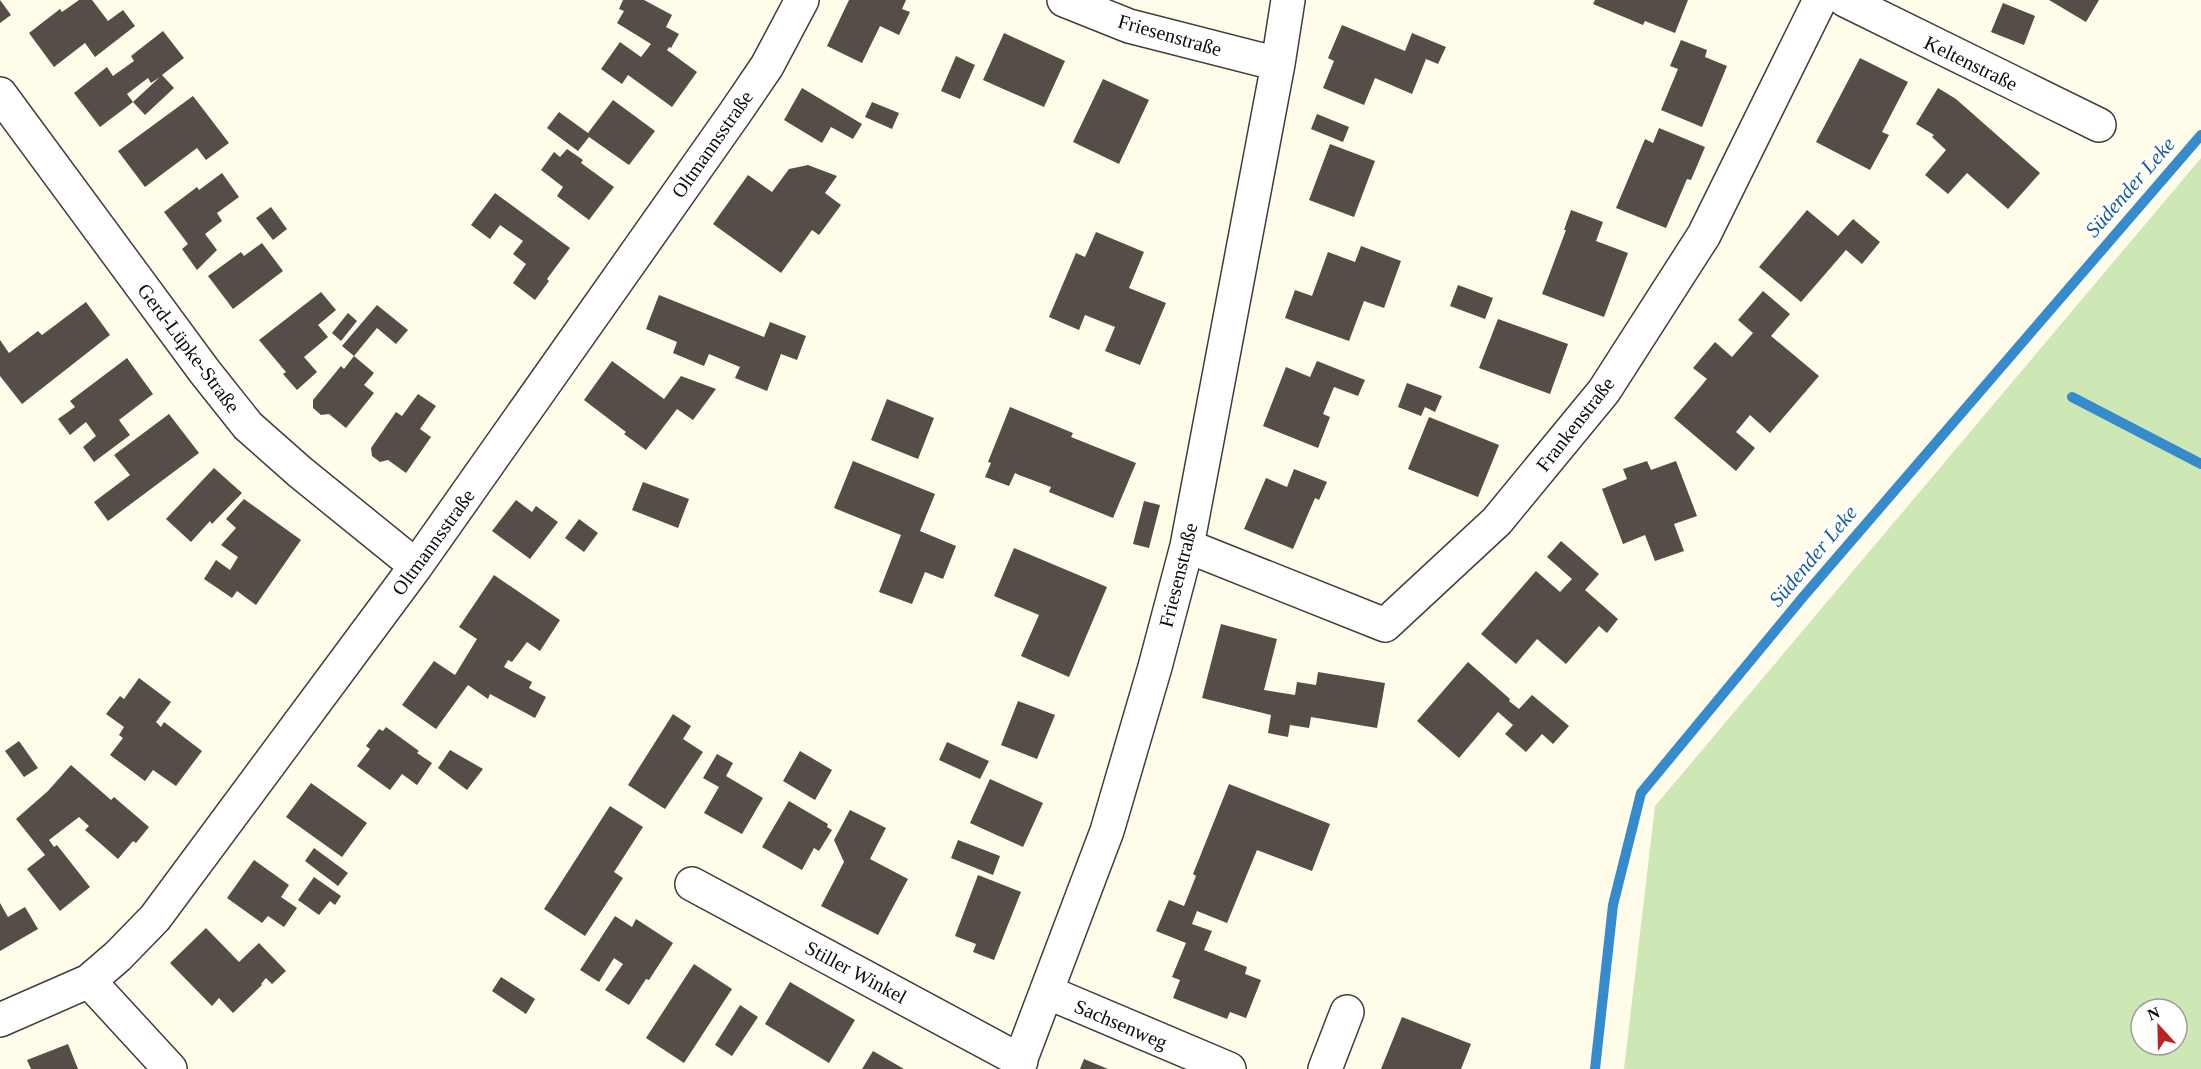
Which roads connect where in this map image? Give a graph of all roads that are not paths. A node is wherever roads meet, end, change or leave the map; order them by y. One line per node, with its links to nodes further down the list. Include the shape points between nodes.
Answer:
1 (802, 0): 10 (street, Oltmannsstraße, via 767,66 735,113)
2 (1064, 0): 6 (street, Friesenstraße, via 1129,26)
3 (1288, 0): 6 (street, Friesenstraße)
4 (1820, 0): 9 (street, Frankenstraße, via 1704,235 1604,391 1497,521 1385,625)
5 (1845, 0): 8 (street, Keltenstraße)
6 (1278, 64): 9 (street, Friesenstraße)
7 (0, 94): 10 (street, Gerd-Lüpke-Straße, via 248,426)
8 (2099, 125)
9 (1187, 546): 13 (street, Friesenstraße, via 1107,831)
10 (416, 566): 12 (street, Oltmannsstraße, via 155,918)
11 (692, 884): 16 (street, Stiller Winkel)
12 (89, 981): 15 (street, Oltmannsstraße); 17 (street)
13 (1047, 992): 16 (street, Friesenstraße); 18 (street, Sachsenweg)
14 (1347, 1012): 19 (street)
15 (0, 1020)
16 (1019, 1065)
17 (170, 1069)
18 (1229, 1069)
19 (1325, 1069)

